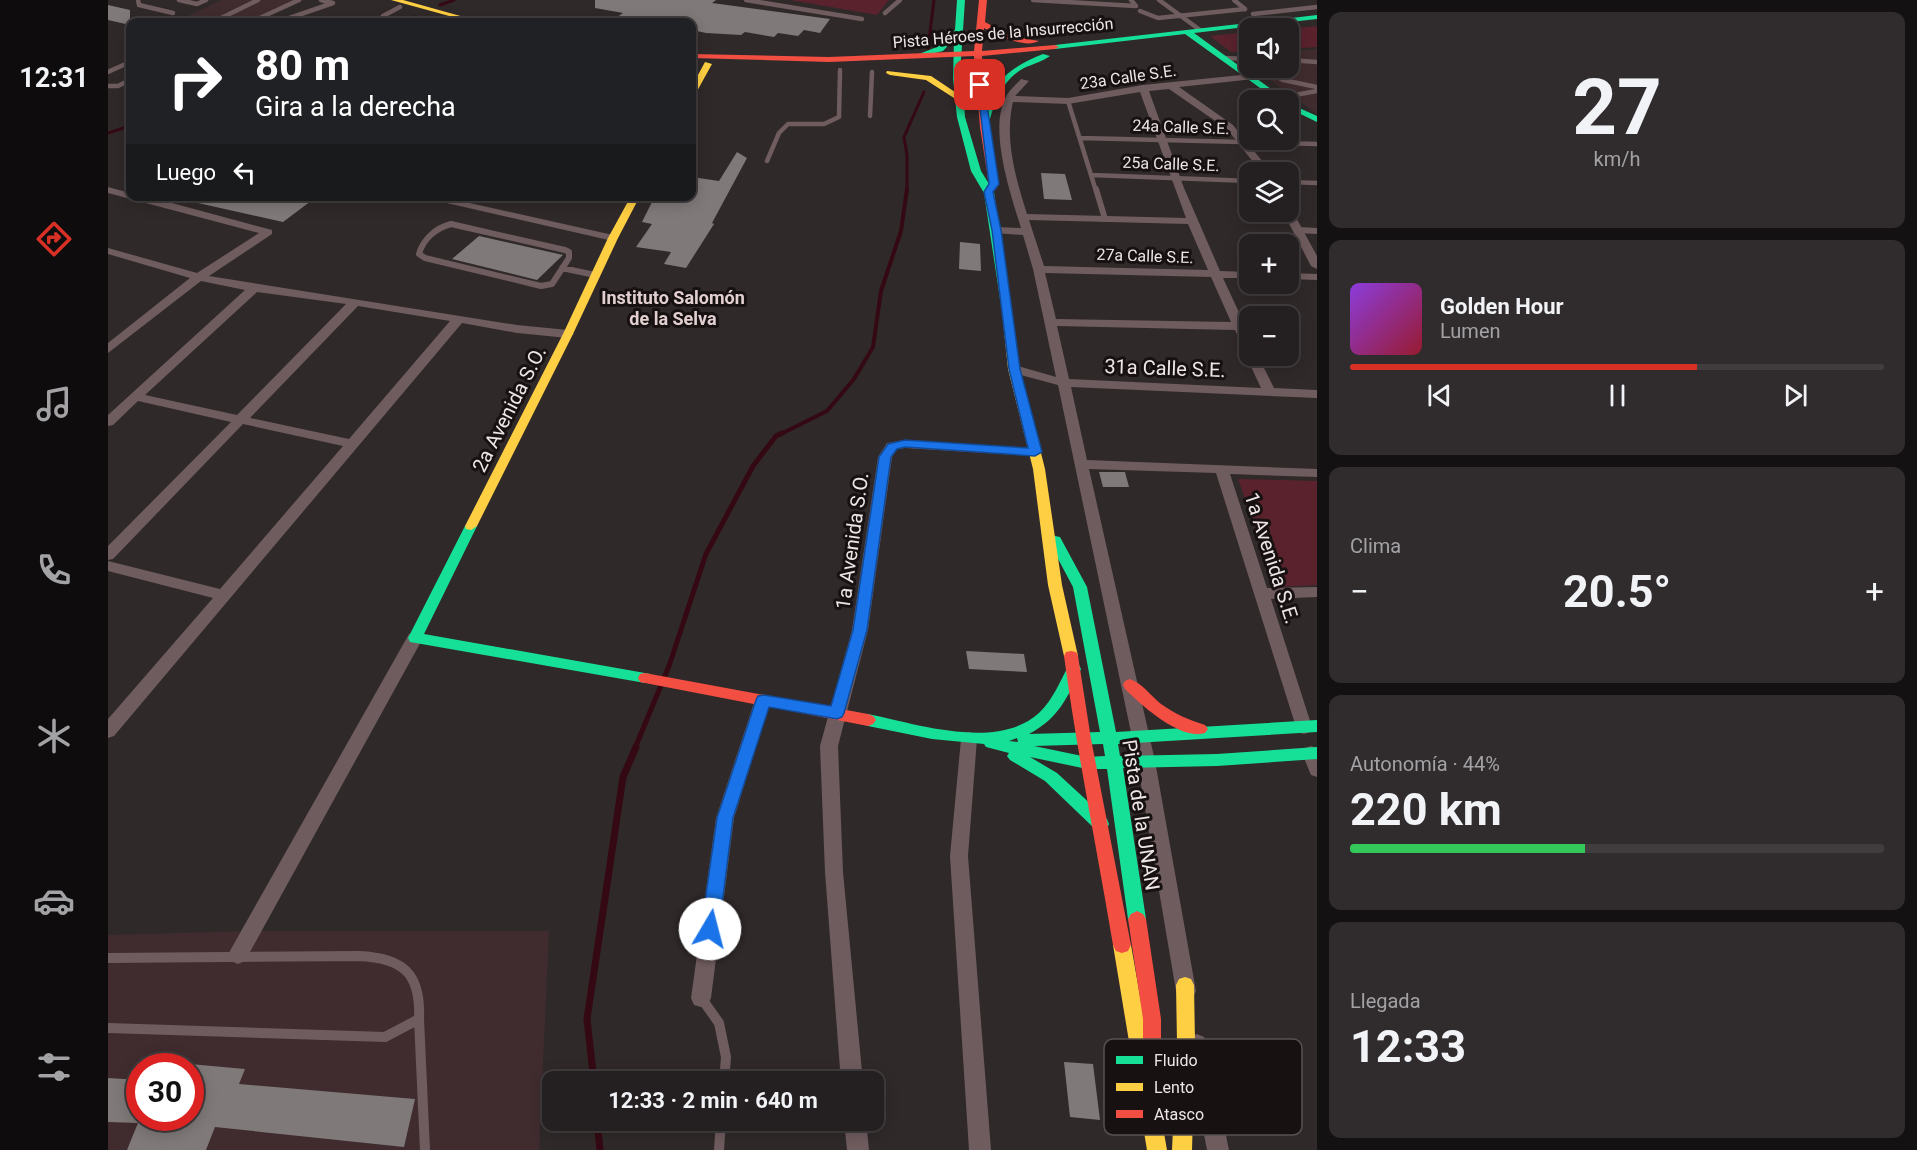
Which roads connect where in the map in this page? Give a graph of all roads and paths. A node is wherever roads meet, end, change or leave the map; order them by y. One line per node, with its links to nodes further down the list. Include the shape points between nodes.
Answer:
1 (138, 0): 21 (lane, via 139,5)
2 (179, 0): 3 (lane, via 197,4)
3 (206, 0)
4 (258, 0): 24 (lane)
5 (299, 0): 26 (lane)
6 (323, 0): 16 (lane)
7 (340, 0): 16 (lane)
8 (746, 0): 33 (lane)
9 (900, 0): 22 (lane)
10 (961, 0): 39 (main road, Pista de la UNAN)
11 (983, 0): 36 (main road, Pista de la UNAN)
12 (1034, 0): 13 (lane, via 1136,6)
13 (1131, 0)
14 (1159, 0): 23 (lane)
15 (1234, 0): 19 (lane)
16 (333, 3): 27 (lane)
17 (401, 3): 28 (lane); 29 (main road); 30 (main road)
18 (1317, 8): 32 (lane)
19 (1245, 9): 23 (lane); 31 (lane)
20 (1140, 11): 23 (lane, via 1158,18)
21 (174, 13)
22 (885, 13)
23 (1180, 15): 40 (lane)
24 (224, 17): 25 (lane)
25 (228, 18)
26 (260, 18)
27 (290, 18)
28 (382, 18)
29 (444, 18)
30 (462, 18)
31 (1254, 18)
32 (1275, 18)
33 (862, 19)
34 (1317, 19): 35 (main road, Pista Héroes de la Insurrección)
35 (1299, 20)
36 (981, 23): 41 (main road, via 1009,38 1024,40); 47 (main road, Pista de la UNAN)
37 (1239, 25): 40 (main road, Pista Héroes de la Insurrección)
38 (1239, 30): 40 (main road, Pista Héroes de la Insurrección)
39 (957, 32): 49 (main road, Pista de la UNAN); 54 (main road, via 948,44 935,51)
40 (1193, 33): 41 (main road, Pista Héroes de la Insurrección); 42 (main road, Pista Héroes de la Insurrección); 44 (main road)
41 (1152, 35): 47 (main road, Pista Héroes de la Insurrección)
42 (1051, 54): 47 (main road, Pista Héroes de la Insurrección); 75 (main road, via 1020,65 999,83 991,96)
43 (696, 56): 54 (main road, Pista Héroes de la Insurrección)
44 (1222, 58): 45 (lane); 53 (main road)
45 (1239, 59)
46 (1299, 59): 48 (lane)
47 (978, 60): 49 (main road, Pista Héroes de la Insurrección); 75 (main road, Pista de la UNAN)
48 (1317, 60)
49 (956, 61): 54 (main road, Pista Héroes de la Insurrección); 55 (main road, Pista Héroes de la Insurrección); 69 (main road, Pista de la UNAN)
50 (696, 63): 52 (main road, Pista Héroes de la Insurrección)
51 (126, 64): 56 (lane)
52 (708, 64): 55 (main road, Pista Héroes de la Insurrección); 63 (main road)
53 (1239, 66)
54 (872, 67): 55 (main road); 69 (main road, via 920,75); 73 (lane)
55 (846, 70): 83 (lane, via 839,117 824,124 788,124 779,133)
56 (108, 72)
57 (1239, 76): 64 (street, 23a Calle S.E.)
58 (1261, 78): 67 (main road)
59 (1275, 78): 66 (lane)
60 (1024, 81): 70 (street)
61 (126, 82): 62 (lane)
62 (108, 86)
63 (696, 86)
64 (1172, 86): 65 (street, 23a Calle S.E.); 76 (street)
65 (1143, 88): 71 (street, 23a Calle S.E.); 78 (street)
66 (1317, 89): 68 (lane)
67 (1272, 90)
68 (1299, 95)
69 (957, 96): 91 (main road, Pista de la UNAN, via 961,126 980,183)
70 (1010, 99): 71 (street, 23a Calle S.E.); 96 (street, via 1005,144)
71 (1068, 101): 77 (lane)
72 (1299, 109): 74 (main road)
73 (870, 116)
74 (1317, 119)
75 (984, 127): 91 (main road, Pista de la UNAN, via 994,184)
76 (1239, 137)
77 (1080, 138): 78 (lane, 24a Calle S.E.); 85 (lane)
78 (1160, 140): 79 (lane, 24a Calle S.E.); 86 (street)
79 (1239, 142)
80 (1299, 144): 81 (lane, 24a Calle S.E.)
81 (1317, 144)
82 (1249, 150): 84 (street)
83 (767, 161)
84 (1258, 162)
85 (1092, 175): 86 (lane, 25a Calle S.E.); 97 (lane)
86 (1174, 178): 87 (lane, 25a Calle S.E.); 98 (street)
87 (1239, 181)
88 (1299, 182): 89 (lane)
89 (1317, 183)
90 (108, 190): 92 (street)
91 (989, 192): 100 (main road, Pista de la UNAN)
92 (126, 195)
93 (150, 201): 113 (street, via 268,232)
94 (444, 201): 104 (street)
95 (633, 201): 104 (main road, 2a Avenida S.O.)
96 (1023, 217): 97 (street); 103 (street)
97 (1105, 219): 98 (street)
98 (1191, 221): 109 (street)
99 (1293, 222): 101 (street)
100 (996, 230): 103 (street); 125 (main road, Pista de la UNAN)
101 (1298, 230): 102 (lane); 106 (street)
102 (1317, 231)
103 (1028, 232): 108 (street)
104 (613, 238): 110 (main road, 2a Avenida S.O.)
105 (108, 251): 113 (street)
106 (1317, 266)
107 (562, 268): 107 (lane, via 552,284 541,286 425,258 418,252 438,228 451,224 565,250 569,254); 110 (lane)
108 (1039, 269): 109 (street, 27a Calle S.E.); 118 (street)
109 (1215, 274): 111 (street, 27a Calle S.E.); 119 (street)
110 (595, 275): 121 (main road, 2a Avenida S.O.)
111 (1239, 275)
112 (1299, 276): 114 (street)
113 (200, 277): 115 (street); 122 (street)
114 (1317, 277)
115 (254, 288): 116 (street); 129 (street)
116 (355, 302): 117 (street); 130 (street)
117 (458, 320): 121 (street); 132 (street)
118 (1050, 322): 119 (street); 126 (street)
119 (1239, 326)
120 (108, 331): 122 (street)
121 (568, 334): 143 (main road, 2a Avenida S.O.)
122 (123, 337): 123 (street)
123 (108, 349)
124 (1257, 366): 127 (street)
125 (1014, 369): 126 (street, 31a Calle S.E.); 133 (main road, Pista de la UNAN)
126 (1064, 384): 127 (street, 31a Calle S.E.); 134 (street)
127 (1269, 392): 128 (street, 31a Calle S.E.)
128 (1317, 394)
129 (137, 397): 130 (street); 131 (street)
130 (240, 420): 132 (street); 138 (street)
131 (108, 422)
132 (351, 444): 142 (street)
133 (1035, 452): 137 (main road, Pista de la UNAN); 147 (street, 1a Avenida S.O., via 892,446 885,457 860,630)
134 (1082, 464): 135 (street); 145 (street)
135 (1222, 471): 136 (street); 141 (street, 1a Avenida S.E.)
136 (1317, 473)
137 (1049, 528): 144 (main road, Pista de la UNAN, via 1056,585); 152 (main road, Pista de la UNAN, via 1080,587)
138 (108, 555)
139 (108, 566): 142 (street)
140 (1317, 592): 141 (street)
141 (1261, 594): 148 (street, 1a Avenida S.E.)
142 (224, 595): 149 (street)
143 (415, 638): 146 (main road); 160 (street)
144 (1074, 669): 153 (main road, Pista de la UNAN); 154 (main road, via 1059,700 1036,726 1010,736)
145 (1130, 685): 150 (main road, via 1159,714 1183,726); 151 (street)
146 (764, 700): 147 (main road); 163 (street, via 725,818)
147 (837, 713): 154 (main road); 171 (street, via 829,746 834,872)
148 (1311, 726): 150 (main road)
149 (108, 731)
150 (1222, 733): 151 (main road)
151 (1140, 737): 152 (main road); 156 (street)
152 (1109, 738): 153 (main road); 158 (main road, Pista de la UNAN)
153 (1083, 739): 154 (main road); 157 (main road, Pista de la UNAN)
154 (973, 740): 157 (main road); 159 (main road, via 1032,763 1068,790); 180 (street, via 959,856)
155 (1315, 759): 156 (main road)
156 (1146, 761): 158 (main road); 162 (street)
157 (1088, 763): 158 (main road); 159 (main road, Pista de la UNAN)
158 (1114, 763): 167 (main road, Pista de la UNAN)
159 (1101, 825): 166 (main road, Pista de la UNAN)
160 (238, 955): 161 (lane); 164 (lane, via 374,958 396,964 420,990)
161 (108, 958)
162 (1185, 985): 168 (main road); 169 (street)
163 (701, 998): 170 (lane, via 719,1023)
164 (419, 1019): 165 (lane, via 384,1036); 177 (lane)
165 (108, 1028)
166 (1137, 1039)
167 (1152, 1039)
168 (1186, 1039)
169 (1196, 1039)
170 (725, 1071)
171 (851, 1071)
172 (720, 1131): 178 (lane)
173 (856, 1131): 179 (street)
174 (1155, 1135): 181 (main road, Pista de la UNAN)
175 (1183, 1135): 182 (main road)
176 (1215, 1135): 183 (street)
177 (424, 1150)
178 (719, 1150)
179 (858, 1150)
180 (980, 1150)
181 (1157, 1150)
182 (1182, 1150)
183 (1218, 1150)

